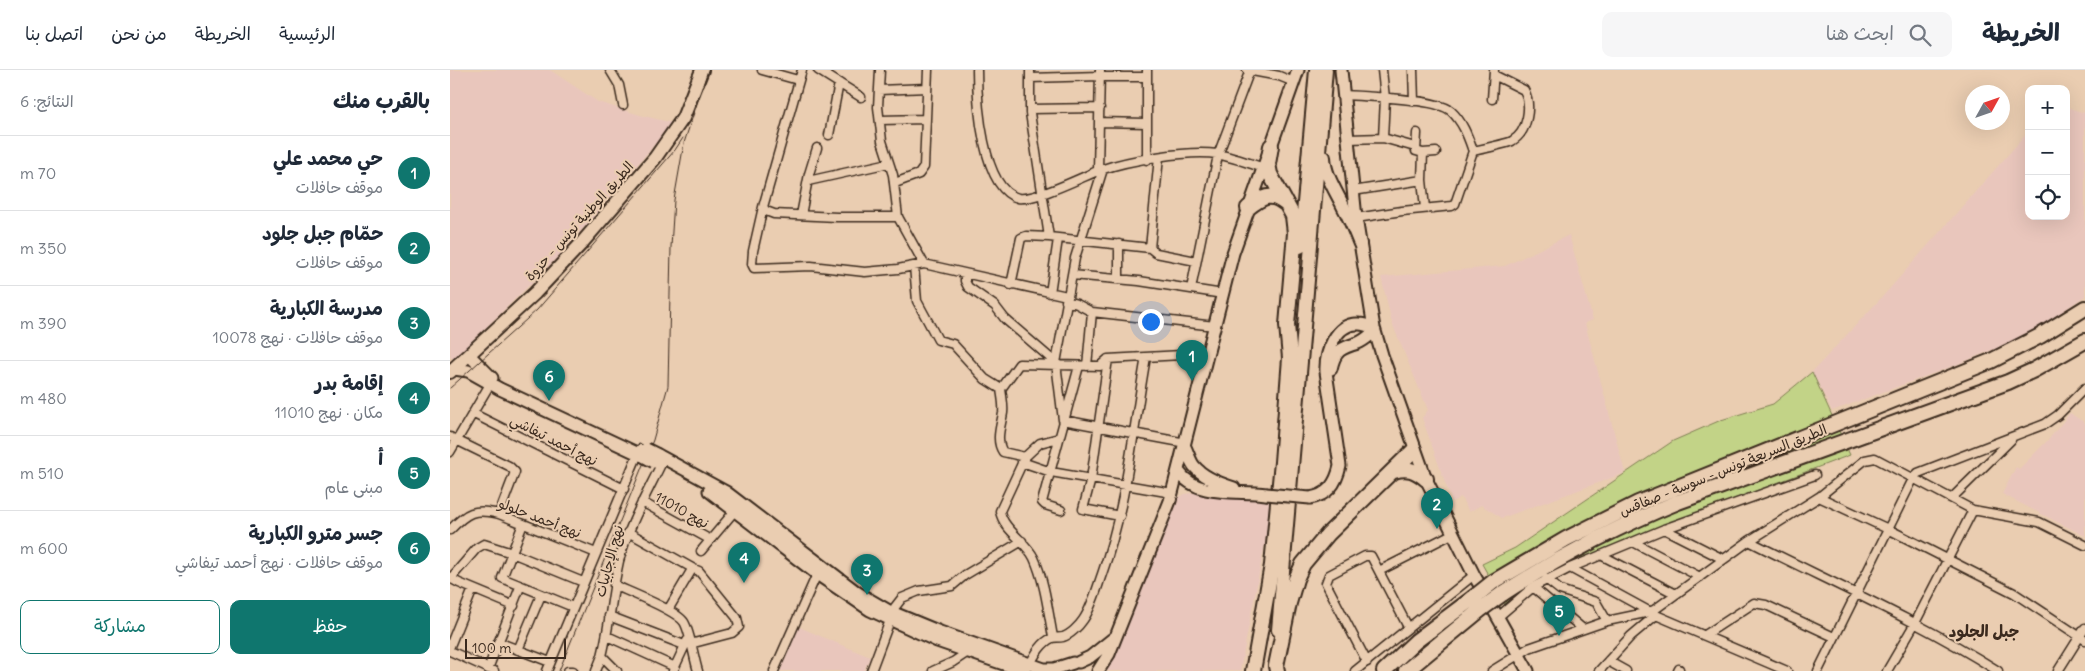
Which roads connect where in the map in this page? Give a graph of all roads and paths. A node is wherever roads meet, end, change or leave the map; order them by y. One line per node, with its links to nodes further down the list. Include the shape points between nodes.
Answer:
1 (610, 70): 31 (street, via 619,85)
2 (702, 70): 90 (main road, الطريق الوطنية تونس - حزوة, via 683,118 654,158 535,293)
3 (762, 70): 21 (street)
4 (802, 70): 21 (street)
5 (818, 70): 23 (street)
6 (880, 70): 25 (street)
7 (928, 70): 24 (street)
8 (978, 70): 59 (street, via 985,143 1001,186 1017,198)
9 (1249, 70): 22 (street); 49 (street)
10 (1298, 70): 22 (main road)
11 (1316, 70): 94 (main road)
12 (1326, 70): 34 (main road)
13 (1342, 70): 26 (main road)
14 (1382, 70): 28 (street)
15 (1413, 70): 30 (street)
16 (1494, 73): 29 (street); 46 (street, via 1524,90 1527,115 1521,131 1513,140)
17 (1030, 74): 18 (street); 33 (street)
18 (1063, 74): 19 (street)
19 (1100, 74): 20 (street); 32 (street)
20 (1147, 74): 38 (street)
21 (798, 80): 61 (street)
22 (1294, 82): 43 (main road)
23 (839, 83): 27 (street); 40 (street)
24 (927, 88): 25 (street); 35 (street)
25 (879, 90): 36 (street)
26 (1344, 95): 28 (street); 41 (main road)
27 (861, 97)
28 (1385, 98): 30 (street); 42 (street)
29 (1492, 99)
30 (1414, 101): 46 (street, via 1450,109 1464,128)
31 (623, 105)
32 (1100, 108): 33 (street); 37 (street)
33 (1030, 109): 59 (street)
34 (1323, 117): 71 (main road, via 1325,166); 204 (main road)
35 (926, 119): 36 (street); 57 (street, via 922,171)
36 (880, 120): 52 (street)
37 (1099, 122): 38 (street); 54 (street)
38 (1146, 122): 51 (street)
39 (1417, 133): 44 (street)
40 (829, 135)
41 (1348, 138): 42 (street); 58 (main road)
42 (1383, 138): 44 (street)
43 (1271, 146): 53 (main road); 60 (highway, via 1270,174)
44 (1415, 147): 48 (street)
45 (817, 148): 56 (street)
46 (1473, 151): 63 (street, via 1455,204)
47 (1436, 152): 48 (street)
48 (1423, 154): 55 (street)
49 (1218, 155): 50 (street, via 1187,153); 53 (street); 73 (street)
50 (1159, 157): 51 (street); 72 (street)
51 (1147, 160): 54 (street)
52 (889, 163): 56 (street); 57 (street)
53 (1264, 168): 62 (main road)
54 (1101, 170): 59 (street); 69 (street)
55 (1422, 180): 58 (street); 63 (street)
56 (808, 181): 64 (street)
57 (895, 183): 65 (street)
58 (1353, 191): 66 (main road)
59 (1043, 193): 67 (street)
60 (1288, 205): 62 (highway, via 1273,196 1258,200); 94 (highway, via 1295,233 1288,325)
61 (763, 207): 64 (street, via 774,214); 75 (street, via 753,251 754,268 811,266 865,272)
62 (1248, 208): 82 (main road)
63 (1425, 208): 66 (street)
64 (801, 215): 65 (street)
65 (898, 217): 74 (street)
66 (1356, 218): 71 (main road)
67 (1050, 238): 68 (street); 79 (street, via 1021,238)
68 (1058, 239): 69 (street); 81 (street)
69 (1080, 240): 70 (street); 77 (street)
70 (1119, 244): 72 (street); 78 (street)
71 (1360, 244): 87 (main road)
72 (1150, 248): 73 (street, via 1156,253)
73 (1196, 261): 80 (street)
74 (924, 264): 75 (street); 76 (street)
75 (914, 266): 102 (street, via 917,301 938,340 953,344 985,379)
76 (966, 274): 79 (street); 96 (street, via 968,287 995,306 1005,319)
77 (1072, 275): 78 (street); 83 (street)
78 (1119, 279): 80 (street)
79 (1011, 285): 81 (street)
80 (1191, 289): 82 (street)
81 (1050, 293): 83 (street)
82 (1223, 294): 86 (main road)
83 (1067, 299): 85 (street); 96 (street)
84 (2085, 308): 171 (highway, الطريق السريعة تونس - سوسة - صفاقس, bridge, via 1991,361 1638,503 1558,543 1493,582)
85 (1092, 312): 86 (street); 97 (street)
86 (1215, 326): 92 (main road)
87 (1375, 329): 89 (main road); 91 (main road); 99 (main road, via 1357,323 1335,336 1326,361)
88 (2085, 341): 171 (highway, الطريق السريعة تونس - سوسة - صفاقس, bridge, via 2008,382 1645,515 1573,551 1502,594)
89 (1359, 342): 91 (main road); 99 (main road, via 1336,353)
90 (468, 355): 98 (main road, الطريق الوطنية تونس - حزوة); 113 (main road, via 492,378)
91 (1382, 355): 112 (main road)
92 (1207, 356): 93 (street); 111 (main road)
93 (1146, 357): 95 (street); 106 (street)
94 (1290, 358): 219 (highway, via 1272,565)
95 (1108, 359): 97 (street, via 1101,366); 105 (street)
96 (1056, 364): 97 (street); 102 (street, via 1019,364); 104 (street)
97 (1083, 366): 104 (street)
98 (451, 369): 100 (main road, via 468,372)
99 (1328, 381): 128 (main road, bridge, via 1340,466 1337,479 1330,489 1310,498)
100 (490, 384): 103 (street); 113 (main road)
101 (2085, 388): 109 (street, via 2058,415)
102 (1001, 389): 116 (street, via 1001,449)
103 (474, 414): 110 (street); 127 (street, نهج أحمد تيفاشي)
104 (1063, 420): 105 (street); 108 (street)
105 (1098, 428): 106 (street); 123 (street)
106 (1132, 434): 111 (street); 125 (street)
107 (450, 437): 110 (street)
108 (1059, 438): 116 (street, via 1040,443); 119 (street)
109 (2013, 438): 122 (street, via 1927,468); 131 (street)
110 (458, 442): 114 (street); 136 (street, via 513,468 515,474)
111 (1185, 445): 117 (main road); 120 (main road, via 1192,463)
112 (1414, 450): 118 (highway); 124 (main road)
113 (642, 451): 115 (main road, bridge); 127 (street)
114 (450, 452)
115 (659, 460): 132 (street, نهج الإجابيات); 133 (main road)
116 (1024, 460): 119 (street); 145 (street, via 1000,511 1004,521)
117 (1179, 471): 120 (main road); 126 (main road, via 1188,483); 129 (main road)
118 (1394, 471): 124 (highway, via 1410,468); 204 (highway, via 1328,534 1303,564 1289,602)
119 (1051, 472): 123 (street); 134 (street, via 1042,502)
120 (1203, 474): 128 (main road, via 1221,484)
121 (1815, 475): 139 (street)
122 (1914, 477): 130 (street, via 1872,458 1865,460); 131 (street); 140 (street)
123 (1090, 479): 125 (street); 137 (street, via 1083,510)
124 (1426, 479): 143 (main road)
125 (1126, 485): 129 (street); 137 (street)
126 (1201, 488): 128 (main road); 129 (main road, via 1184,489)
127 (624, 489): 151 (street)
128 (1251, 492)
129 (1171, 497): 187 (main road)
130 (1819, 497): 140 (street); 146 (street)
131 (1952, 498): 135 (street)
132 (642, 502): 142 (street, نهج الإجابيات); 144 (street, نهج 11010)
133 (738, 507): 144 (street); 158 (main road); 177 (main road)
134 (1061, 510)
135 (1973, 510): 148 (street, via 2039,522); 154 (street)
136 (499, 514): 138 (street, نهج أحمد حلولو); 141 (street, نهج أحمد حلولو, via 476,510)
137 (1120, 516): 188 (street, via 1083,620 1069,634)
138 (522, 524): 150 (street); 151 (street, نهج أحمد حلولو)
139 (1664, 529): 147 (street); 153 (street)
140 (1888, 529): 154 (street); 170 (street)
141 (450, 530)
142 (628, 532): 156 (street); 164 (street, نهج الإجابيات)
143 (1452, 534): 157 (street); 159 (main road)
144 (709, 539): 149 (street)
145 (1022, 541): 177 (street, via 952,586 919,591 902,598); 188 (street, via 1034,556 1039,570)
146 (1749, 541): 153 (street); 170 (street)
147 (1633, 542): 152 (street); 160 (street)
148 (2085, 545)
149 (701, 552)
150 (512, 553): 161 (street, via 484,544); 163 (street); 165 (street, via 502,578)
151 (596, 553): 163 (street)
152 (1601, 555): 155 (street); 168 (street)
153 (1723, 559): 160 (street)
154 (1947, 559): 180 (street); 190 (street, via 2014,593)
155 (1570, 568): 162 (street); 175 (street)
156 (694, 569): 174 (street); 192 (street, via 737,618 739,627 732,633)
157 (1380, 571): 182 (street); 201 (street, via 1373,558 1368,556 1332,573 1327,579 1328,587)
158 (818, 574): 177 (main road, via 852,599); 214 (street)
159 (1474, 575): 178 (main road); 182 (street)
160 (1700, 577): 168 (street)
161 (450, 578): 167 (street)
162 (1546, 579): 166 (street); 179 (street, via 1560,590 1598,604)
163 (583, 582): 173 (street)
164 (614, 585): 174 (street); 176 (street, نهج الإجابيات)
165 (520, 587): 169 (street); 172 (street)
166 (1533, 587): 178 (street); 184 (street)
167 (473, 589): 172 (street); 181 (street)
168 (1676, 594): 175 (street)
169 (541, 595): 173 (street); 194 (street)
170 (1856, 595): 180 (street); 189 (street)
171 (1477, 604): 221 (highway, الطريق السريعة تونس - سوسة - صفاقس, via 1416,641); 222 (highway, الطريق السريعة تونس - سوسة - صفاقس)
172 (514, 606): 191 (street)
173 (573, 607): 200 (street)
174 (668, 610): 192 (street, via 684,620)
175 (1653, 613): 179 (street); 185 (street); 199 (street)
176 (609, 616): 186 (street, نهج الإجابيات); 192 (street)
177 (892, 617): 196 (main road, via 937,641); 203 (main road, via 940,632); 215 (street)
178 (1498, 618): 197 (main road)
179 (1607, 621): 184 (street)
180 (1914, 623): 229 (street); 230 (street)
181 (454, 625): 193 (street)
182 (1408, 627): 201 (street)
183 (2085, 628): 190 (street)
184 (1583, 629): 197 (street)
185 (1705, 635): 189 (street, via 1754,602); 227 (street)
186 (607, 636): 198 (street, نهج الإجابيات); 205 (street)
187 (1116, 636): 202 (main road); 218 (main road, via 1110,654)
188 (1054, 637): 203 (street, via 1040,648)
189 (1834, 637): 228 (street)
190 (2082, 637): 231 (street)
191 (498, 642): 194 (street); 207 (street)
192 (688, 642): 205 (street); 213 (street)
193 (450, 646)
194 (518, 650): 200 (street)
195 (450, 651): 207 (street)
196 (968, 652): 203 (main road); 206 (street)
197 (1518, 653): 223 (street); 224 (main road)
198 (602, 656): 211 (street, نهج الإجابيات); 212 (street)
199 (1608, 661): 225 (street); 226 (street)
200 (550, 662): 208 (street)
201 (1367, 662): 220 (street)
202 (1073, 665): 203 (main road, via 1054,669); 217 (main road, via 1085,663)
203 (1027, 667)
204 (1277, 668)
205 (674, 669)
206 (943, 669): 216 (street)
207 (491, 670)
208 (547, 671)
209 (568, 671): 210 (street)
210 (573, 671)
211 (596, 671)
212 (617, 671)
213 (698, 671)
214 (774, 671)
215 (871, 671)
216 (933, 671)
217 (1092, 671)
218 (1098, 671)
219 (1253, 671)
220 (1355, 671)
221 (1384, 671)
222 (1406, 671)
223 (1492, 671)
224 (1528, 671)
225 (1599, 671)
226 (1626, 671)
227 (1787, 671)
228 (1818, 671)
229 (1887, 671)
230 (1998, 671)
231 (2058, 671)

